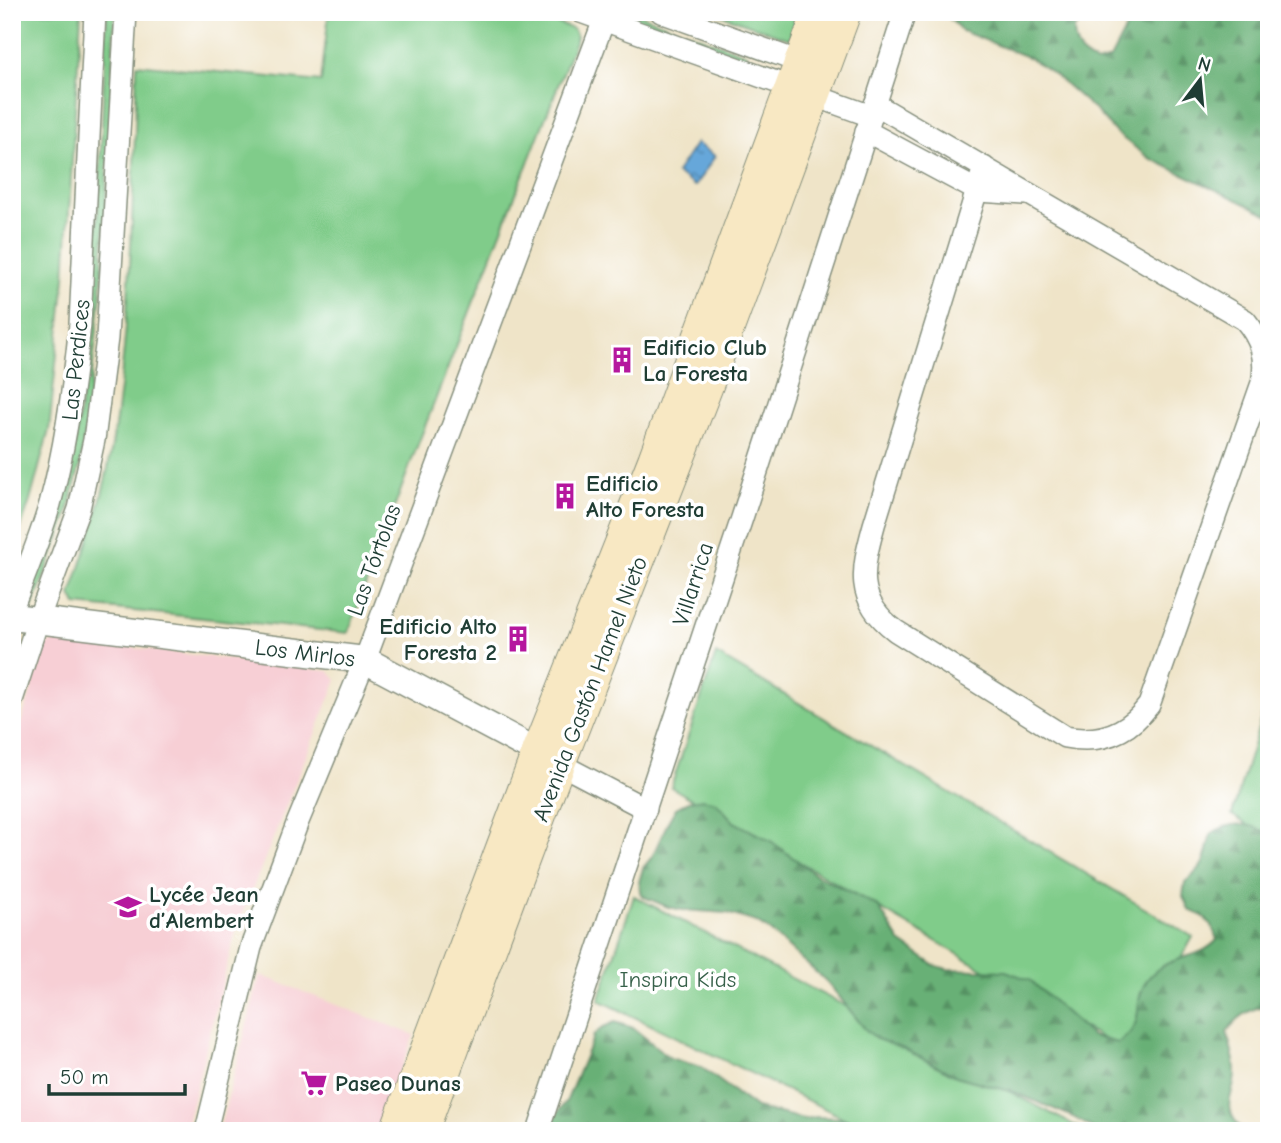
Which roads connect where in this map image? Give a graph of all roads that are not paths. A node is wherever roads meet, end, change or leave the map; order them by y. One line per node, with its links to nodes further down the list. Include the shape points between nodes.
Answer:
1 (95, 12): 14 (street, Las Perdices, via 75,370 50,505)
2 (126, 12): 15 (street, Las Perdices, via 101,389 79,509)
3 (581, 12): 8 (street)
4 (661, 12): 9 (street)
5 (818, 12): 9 (main road, Avenida Gastón Hamel Nieto)
6 (846, 12): 9 (main road, Avenida Gastón Hamel Nieto)
7 (905, 12): 10 (street, Villarrica)
8 (605, 16): 9 (street); 16 (street, Las Tórtolas)
9 (806, 79): 10 (street); 18 (main road, Avenida Gastón Hamel Nieto, via 653,460)
10 (871, 117): 11 (street); 12 (street); 19 (street, Villarrica)
11 (984, 167): 12 (street); 13 (street)
12 (978, 191): 13 (street); 13 (street, via 867,550 865,590 876,614 907,638 1065,737 1097,739 1118,733 1149,705 1262,383 1264,355 1245,320)
13 (1030, 194)
14 (12, 609)
15 (25, 619): 16 (street, Los Mirlos); 17 (street, Las Perdices)
16 (365, 660): 18 (street, Los Mirlos); 20 (street, Las Tórtolas, via 251,947)
17 (12, 700)
18 (549, 758): 19 (street, Los Mirlos); 21 (main road, Avenida Gastón Hamel Nieto); 22 (main road, Avenida Gastón Hamel Nieto)
19 (646, 809): 23 (street, Villarrica)
20 (206, 1131)
21 (395, 1131)
22 (423, 1131)
23 (538, 1131)

